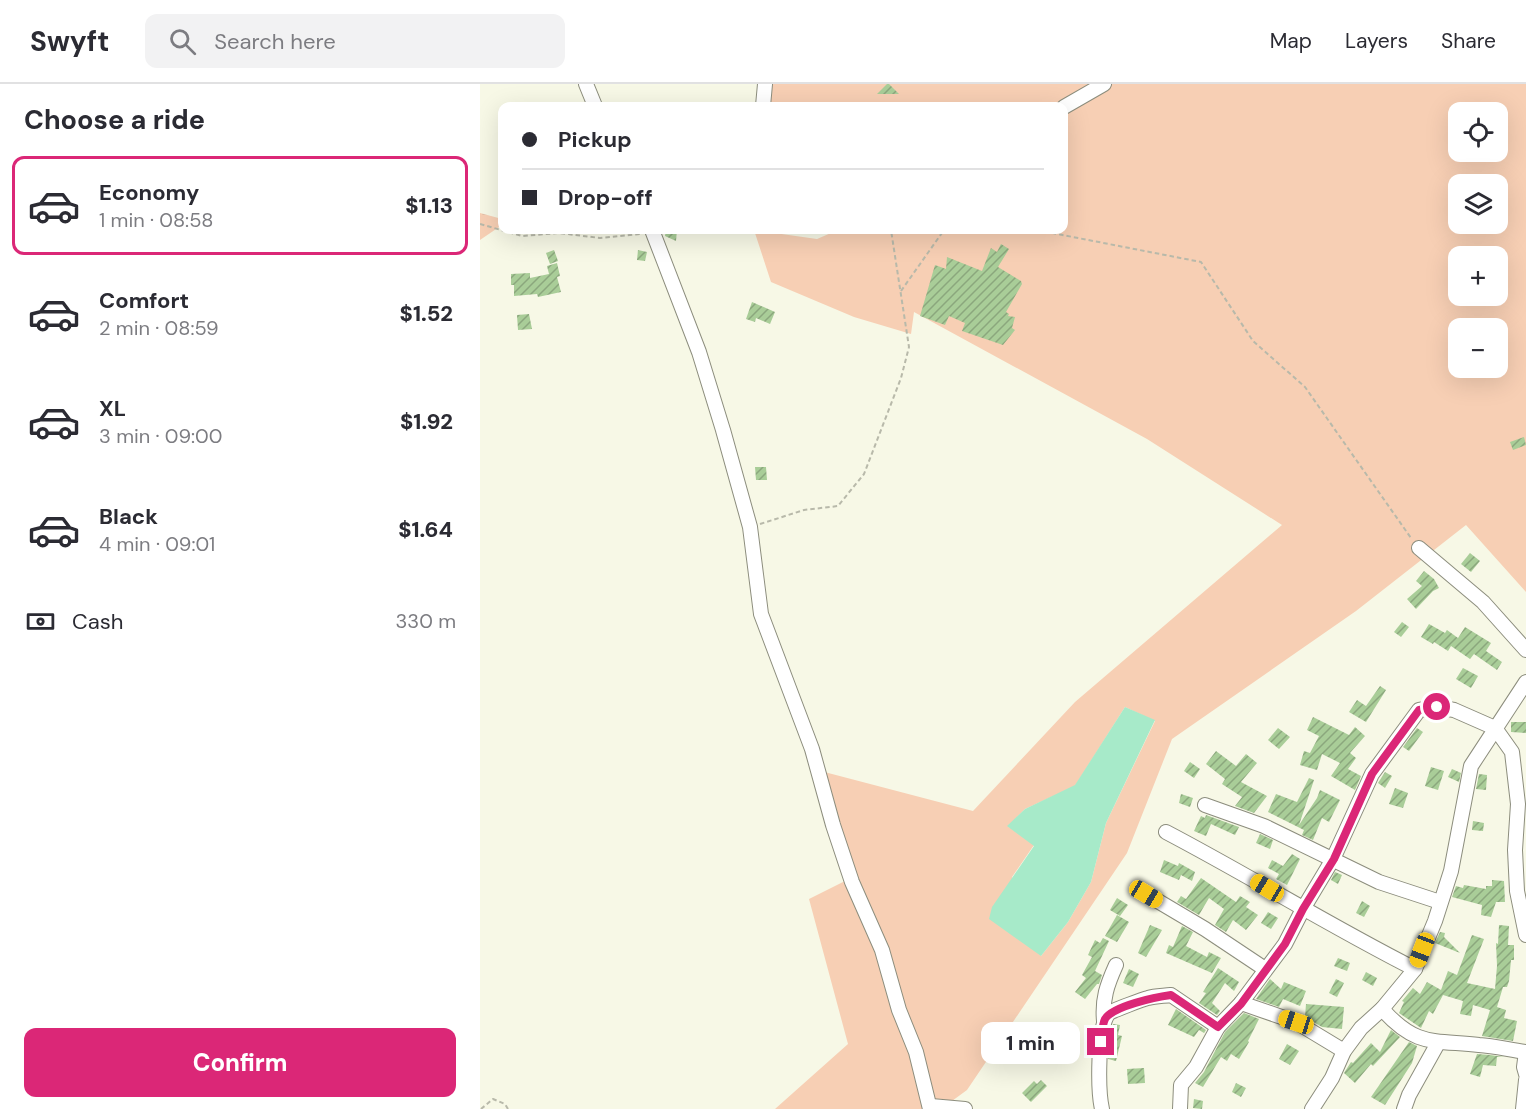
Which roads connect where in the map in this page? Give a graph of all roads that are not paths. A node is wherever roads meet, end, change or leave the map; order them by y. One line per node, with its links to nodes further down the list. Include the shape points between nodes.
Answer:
1 (586, 84): 4 (street)
2 (765, 84): 5 (street)
3 (1104, 84): 6 (street)
4 (593, 102)
5 (763, 102)
6 (1068, 105)
7 (653, 234): 31 (street, via 699,352 750,527 761,614 812,749 852,882 882,950)
8 (1419, 548): 9 (street, via 1483,602)
9 (1526, 650)
10 (1526, 682): 11 (street)
11 (1495, 728): 14 (street, via 1454,710 1419,710 1372,774); 16 (street, via 1471,766 1452,871); 18 (street, via 1512,752 1516,778 1517,891)
12 (1205, 805): 14 (street, via 1264,826)
13 (1166, 832): 17 (street)
14 (1334, 859): 16 (street, via 1379,882); 17 (street)
15 (1146, 894): 20 (street)
16 (1440, 902): 21 (street)
17 (1303, 909): 20 (street, via 1285,944); 21 (street)
18 (1526, 935)
19 (1116, 965): 24 (street, via 1105,988)
20 (1265, 969): 22 (street)
21 (1415, 969): 23 (street)
22 (1241, 1004): 25 (street); 27 (street, via 1296,1022)
23 (1382, 1009): 26 (street, via 1412,1035); 27 (street)
24 (1104, 1021): 25 (street, via 1110,1012 1148,998 1171,995); 33 (street, via 1099,1063)
25 (1218, 1027): 34 (street, via 1196,1068 1181,1085)
26 (1438, 1043): 28 (street); 36 (street)
27 (1344, 1050): 35 (street)
28 (1526, 1052): 29 (street)
29 (1526, 1074)
30 (1526, 1080): 37 (street)
31 (931, 1108): 32 (street)
32 (965, 1109)
33 (1102, 1109)
34 (1180, 1109)
35 (1312, 1109)
36 (1404, 1109)
37 (1523, 1109)

